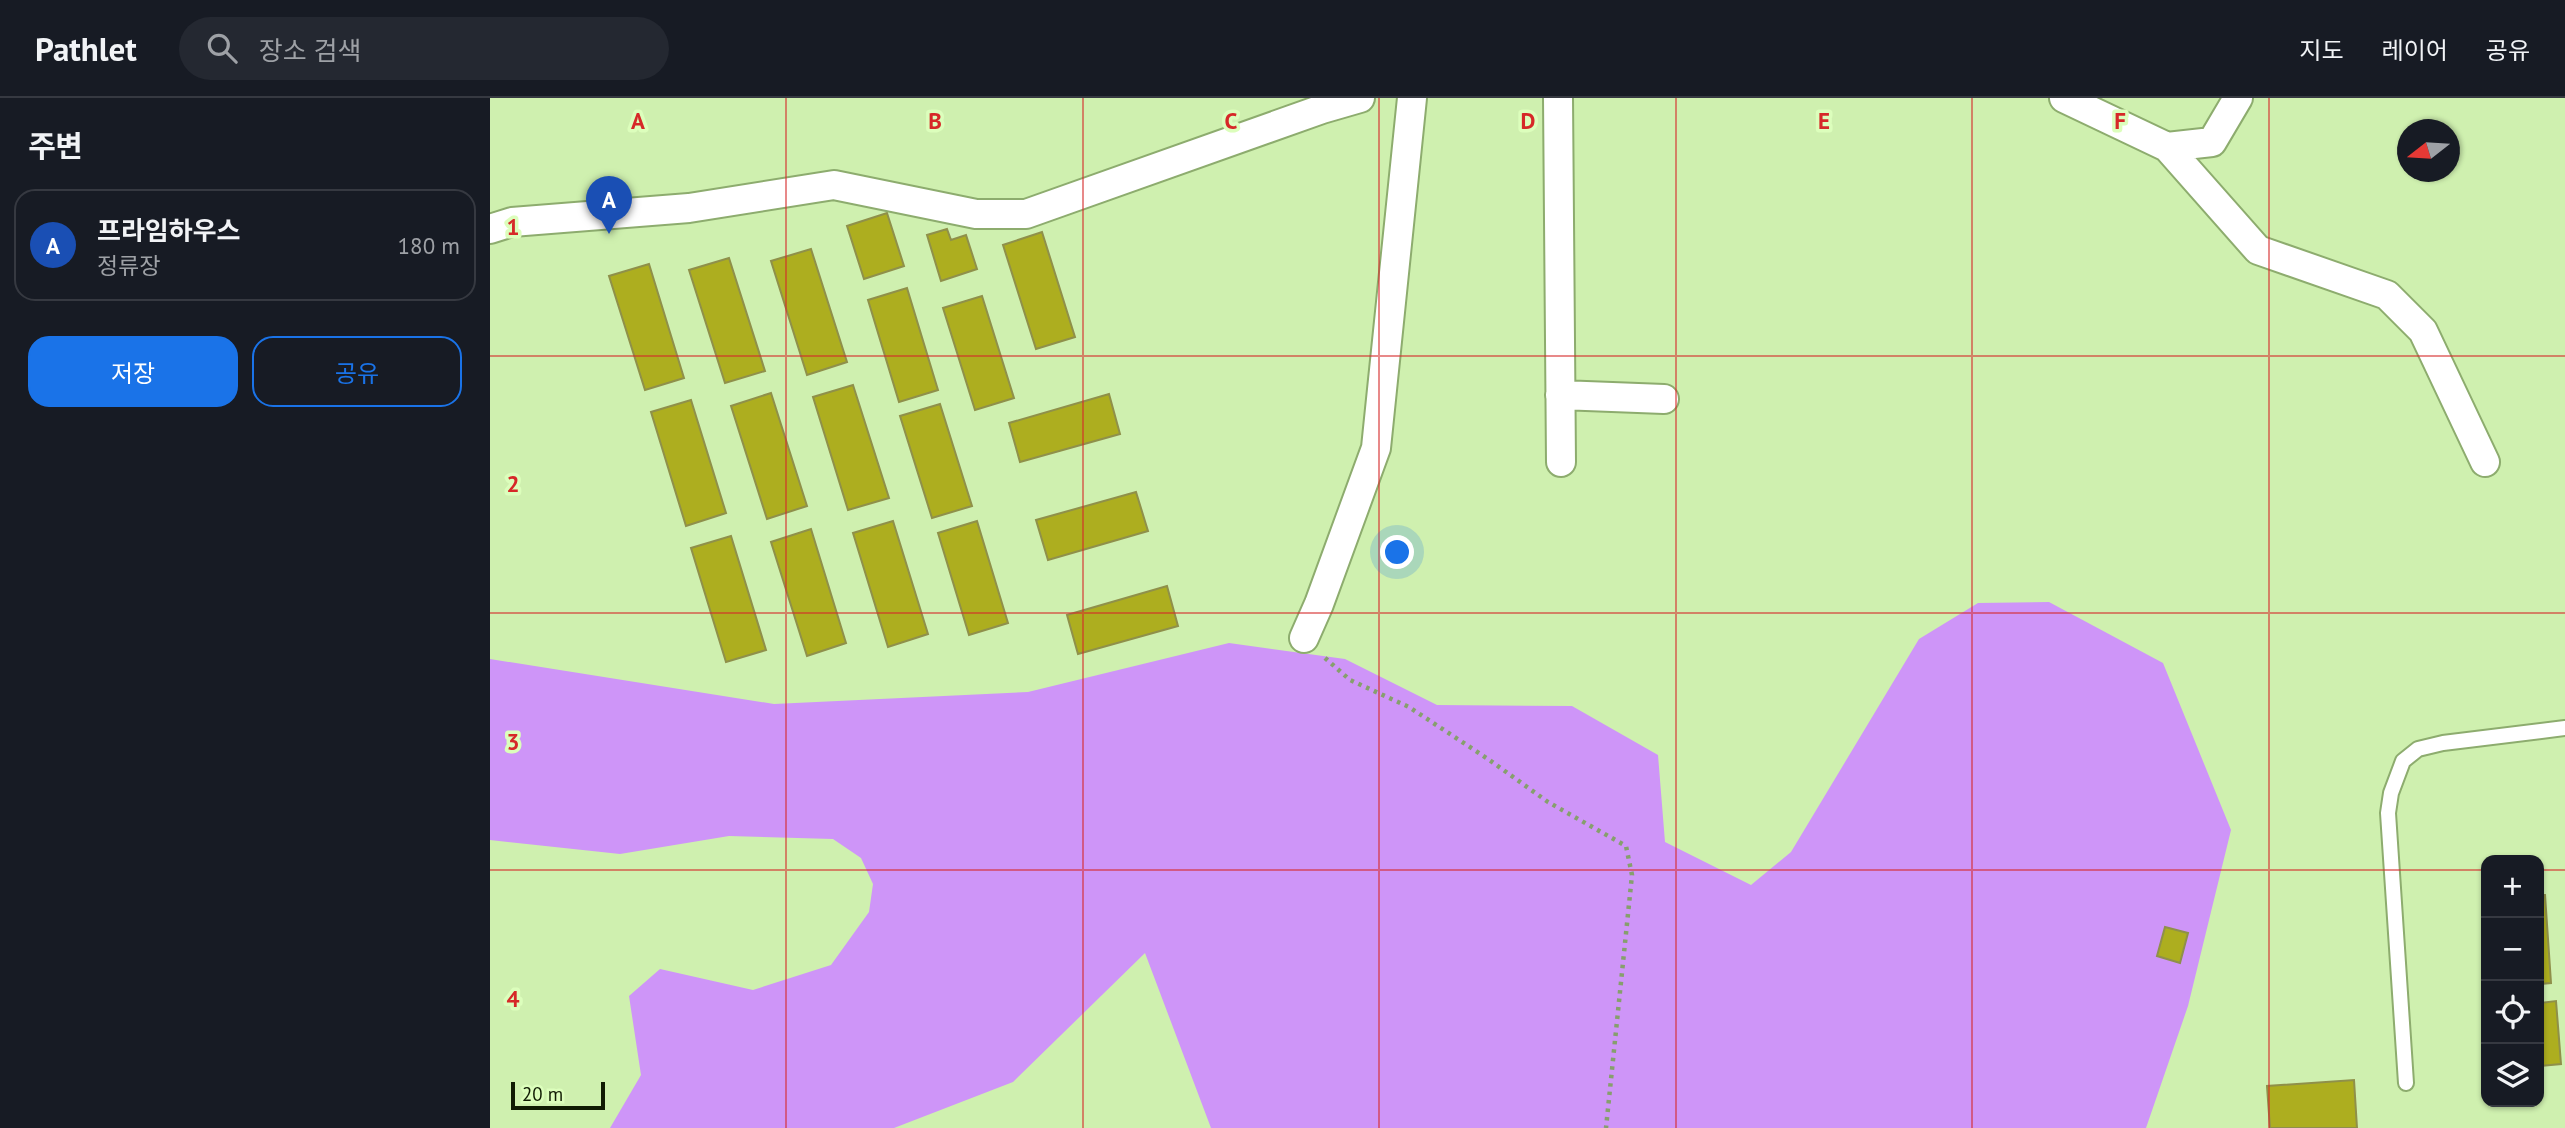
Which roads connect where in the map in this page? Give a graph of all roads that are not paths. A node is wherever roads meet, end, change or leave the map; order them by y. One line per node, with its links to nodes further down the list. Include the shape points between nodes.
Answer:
1 (1360, 98): 7 (street, via 1026,214 976,214 834,186 689,208 512,222)
2 (1412, 98): 12 (street, via 1376,448)
3 (1558, 98): 8 (street)
4 (2064, 98): 6 (street)
5 (2238, 98): 6 (street, via 2212,142)
6 (2167, 148): 11 (street, via 2258,250 2387,295 2423,331)
7 (490, 229)
8 (1560, 395): 9 (street); 10 (street)
9 (1664, 399)
10 (1560, 462)
11 (2485, 462)
12 (1304, 638)
13 (2565, 728): 14 (lane, via 2443,743 2418,749 2403,761 2388,813)
14 (2406, 1083)

